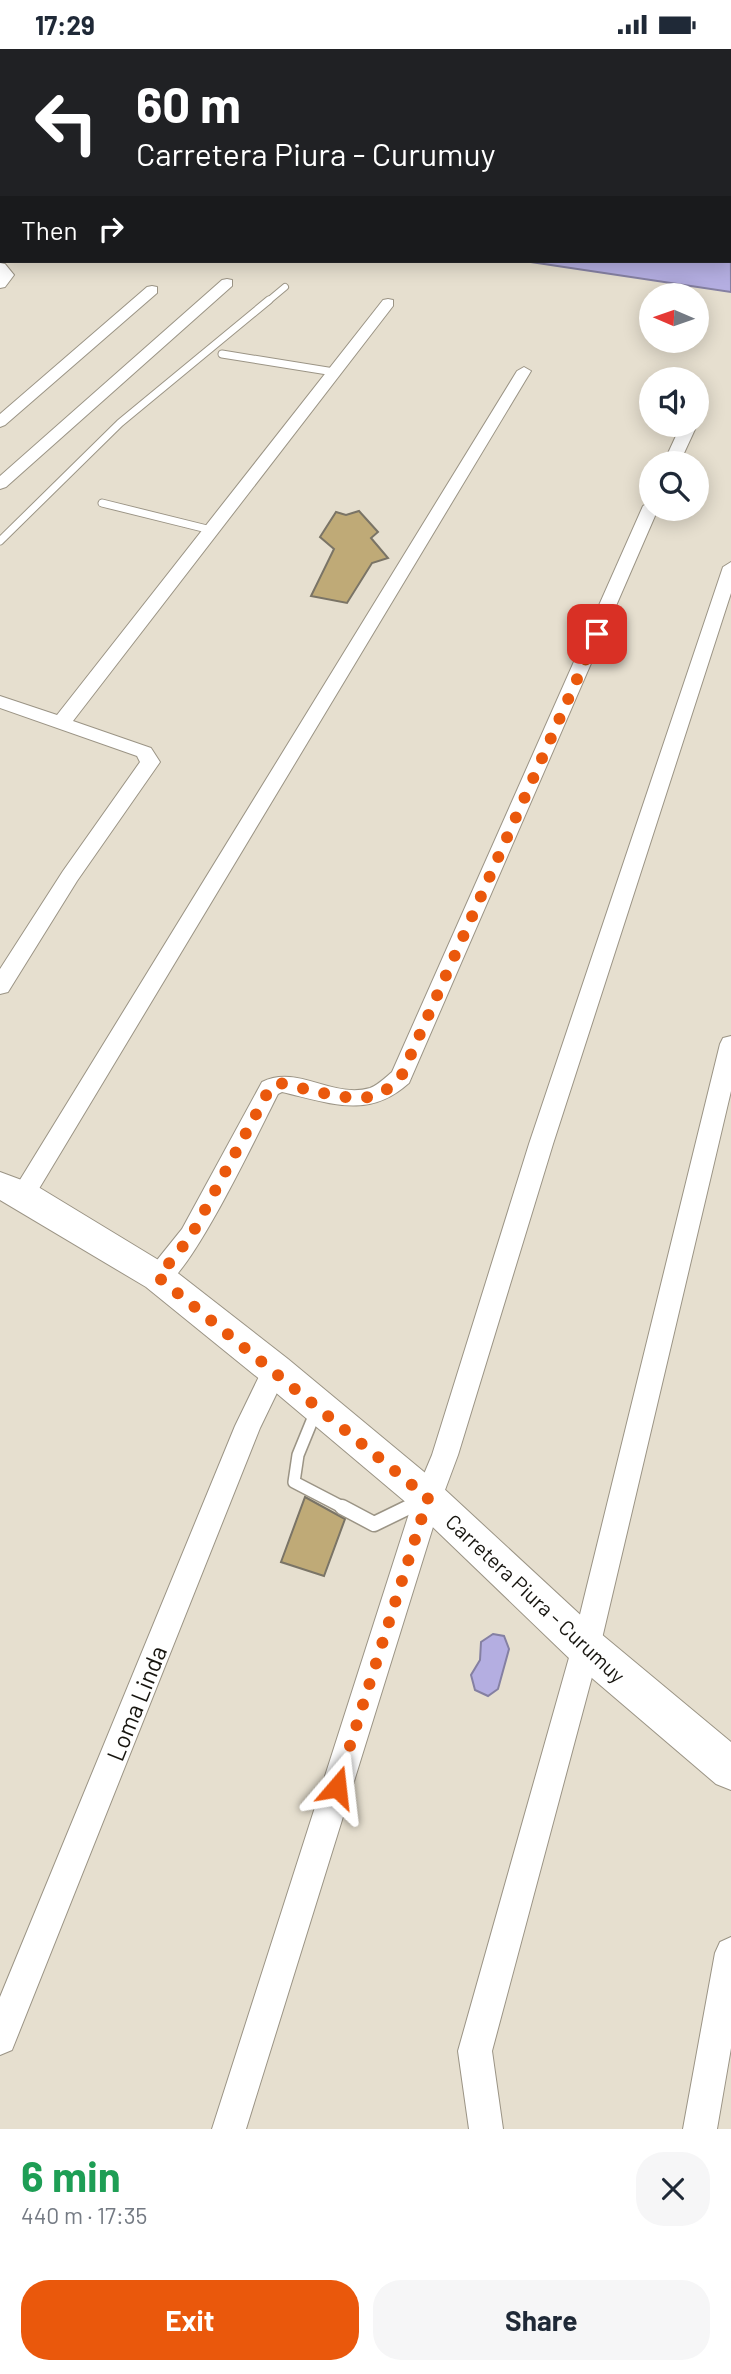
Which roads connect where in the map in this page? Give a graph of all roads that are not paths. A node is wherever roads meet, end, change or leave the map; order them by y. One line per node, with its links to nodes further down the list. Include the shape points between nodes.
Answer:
1 (0, 267): 2 (street, via 7,275)
2 (0, 283)
3 (227, 283): 11 (street)
4 (285, 287): 15 (lane, via 120,423)
5 (152, 290): 10 (street)
6 (388, 303): 9 (street)
7 (222, 354): 9 (lane)
8 (524, 371): 21 (street)
9 (334, 372): 14 (street)
10 (0, 422)
11 (0, 484)
12 (102, 503): 14 (lane)
13 (644, 521): 22 (street, via 401,1077 368,1097 280,1083 270,1088 191,1236)
14 (211, 530): 18 (street)
15 (0, 541)
16 (731, 567): 25 (street)
17 (0, 702): 18 (street)
18 (61, 723): 19 (street, via 144,752 149,766 70,876)
19 (0, 986)
20 (731, 1044): 26 (street)
21 (11, 1190): 22 (main road, Carretera Piura - Curumuy)
22 (158, 1277): 23 (main road, Carretera Piura - Curumuy)
23 (275, 1370): 24 (main road, Carretera Piura - Curumuy); 29 (street, Loma Linda, via 248,1426)
24 (318, 1406): 25 (main road, Carretera Piura - Curumuy); 25 (lane, via 298,1455 294,1482 374,1524)
25 (428, 1498): 26 (main road, Carretera Piura - Curumuy); 30 (street)
26 (586, 1647): 27 (main road, Carretera Piura - Curumuy); 31 (street, via 475,2051)
27 (731, 1769)
28 (731, 1953): 32 (street)
29 (0, 2038)
30 (229, 2129)
31 (486, 2129)
32 (700, 2129)

